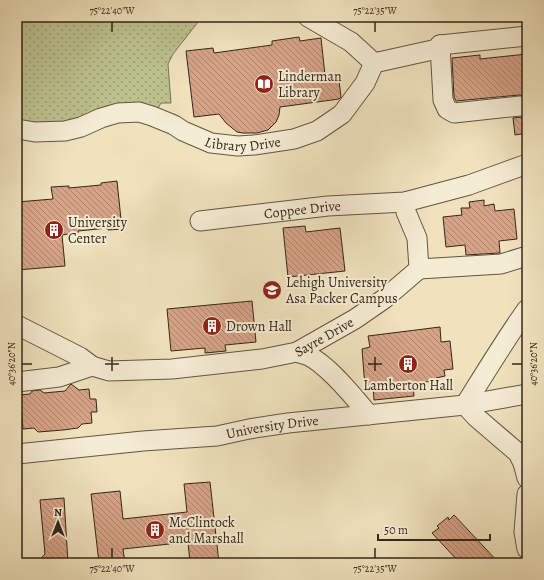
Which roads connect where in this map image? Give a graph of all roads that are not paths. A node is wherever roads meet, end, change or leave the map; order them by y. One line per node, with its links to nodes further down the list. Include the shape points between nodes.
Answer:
1 (308, 17): 4 (street, via 351,42)
2 (527, 36): 3 (street)
3 (440, 45): 4 (street, via 437,49); 5 (street, via 443,100 447,109 454,113)
4 (374, 63): 6 (street, Library Drive, via 365,83 342,114 317,131 294,139 254,146 211,143 139,112 118,113 65,131 35,132)
5 (520, 106)
6 (17, 129)
7 (527, 164): 8 (street, via 468,185)
8 (405, 202): 9 (street, Coppee Drive, via 328,206); 11 (street, via 406,212 417,238)
9 (200, 221)
10 (527, 256): 11 (street, via 501,264)
11 (419, 269): 14 (street, Sayre Drive, via 367,311)
12 (527, 309): 18 (street, via 499,348)
13 (17, 325): 15 (street, via 80,357)
14 (297, 352): 15 (street, Sayre Drive, via 262,359 172,369 109,371); 19 (street, via 308,356 326,370)
15 (92, 366): 16 (street, via 59,377)
16 (17, 382)
17 (527, 394): 18 (street, University Drive)
18 (464, 405): 19 (street, University Drive); 21 (street, via 518,453)
19 (369, 415): 20 (street, University Drive, via 288,423 217,436)
20 (17, 454)
21 (527, 478)
22 (527, 494): 23 (street, via 524,532)
23 (527, 548)

